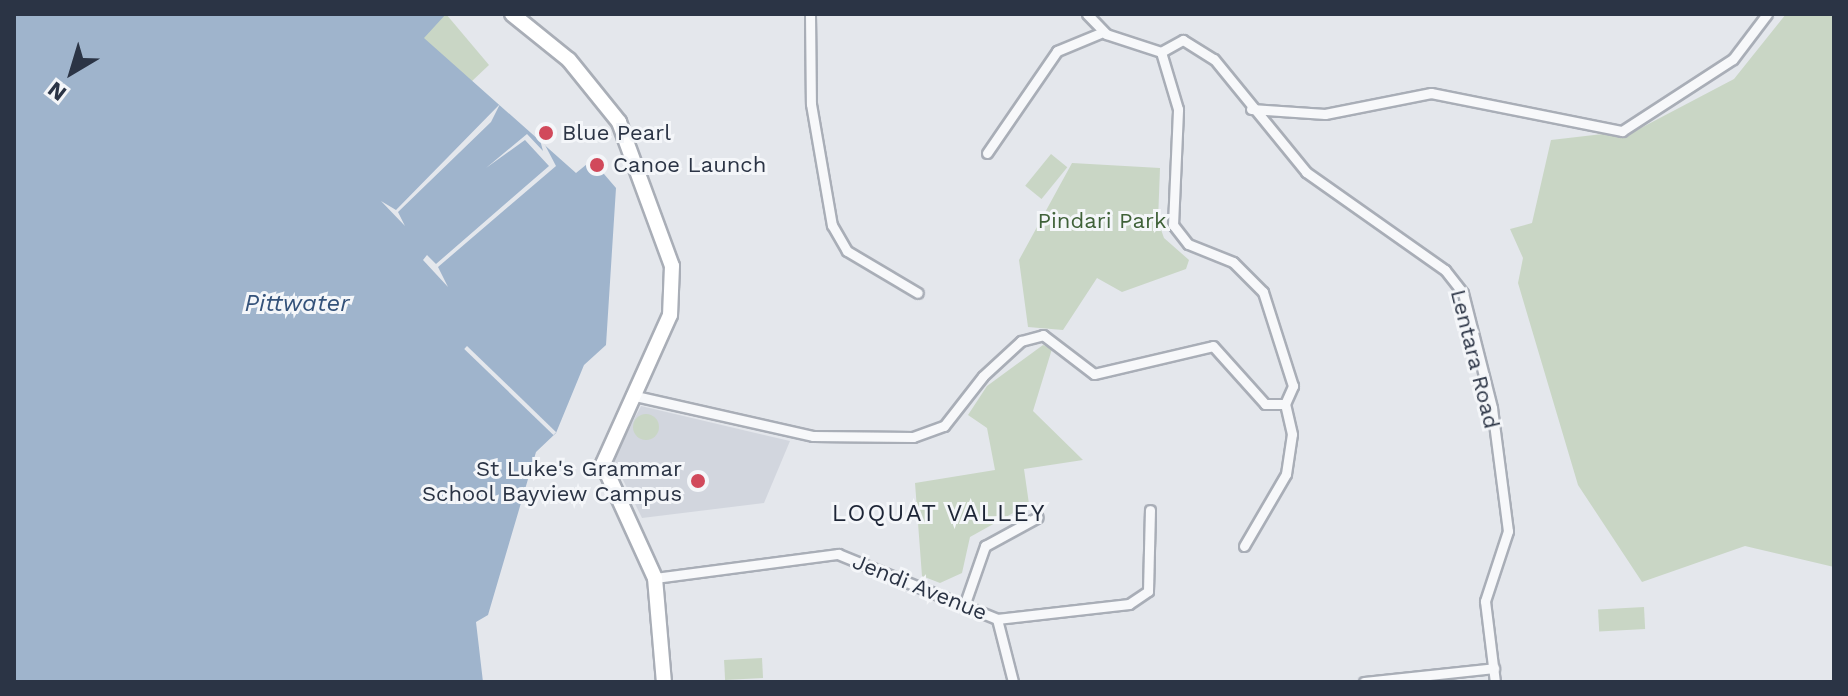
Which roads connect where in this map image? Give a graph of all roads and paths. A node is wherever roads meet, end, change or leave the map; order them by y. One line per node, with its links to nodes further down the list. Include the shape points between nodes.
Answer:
1 (512, 14): 10 (main road, via 569,60 619,122 663,236 673,303)
2 (810, 14): 9 (street, via 811,104 832,225 847,251)
3 (1087, 14): 5 (street)
4 (1767, 14): 7 (street, via 1733,59 1627,129 1605,132 1431,93 1325,114)
5 (1103, 32): 6 (street); 8 (street, via 1057,51)
6 (1161, 52): 7 (street, Lentara Road, via 1178,40 1195,45); 11 (street, via 1178,109 1173,225 1188,244 1233,262 1263,292 1293,386)
7 (1251, 109): 18 (street, Lentara Road, via 1306,172 1445,270 1463,293 1492,408 1508,531 1485,601)
8 (987, 153)
9 (918, 293)
10 (631, 395): 11 (street, via 813,436 913,437 944,426 983,376 1021,341 1043,335 1094,374 1213,346 1265,404); 15 (main road, via 606,446 604,474)
11 (1285, 404): 14 (street, via 1292,434 1286,474)
12 (1150, 510): 17 (street, Jendi Avenue, via 1143,599)
13 (1038, 517): 16 (street, via 985,546)
14 (1244, 546)
15 (655, 578): 16 (street, Jendi Avenue, via 838,554); 19 (main road)
16 (964, 606): 17 (street, Jendi Avenue)
17 (997, 619): 20 (street)
18 (1494, 668): 21 (street); 22 (street, Lentara Road)
19 (664, 682)
20 (1013, 682)
21 (1364, 682)
22 (1495, 682)

